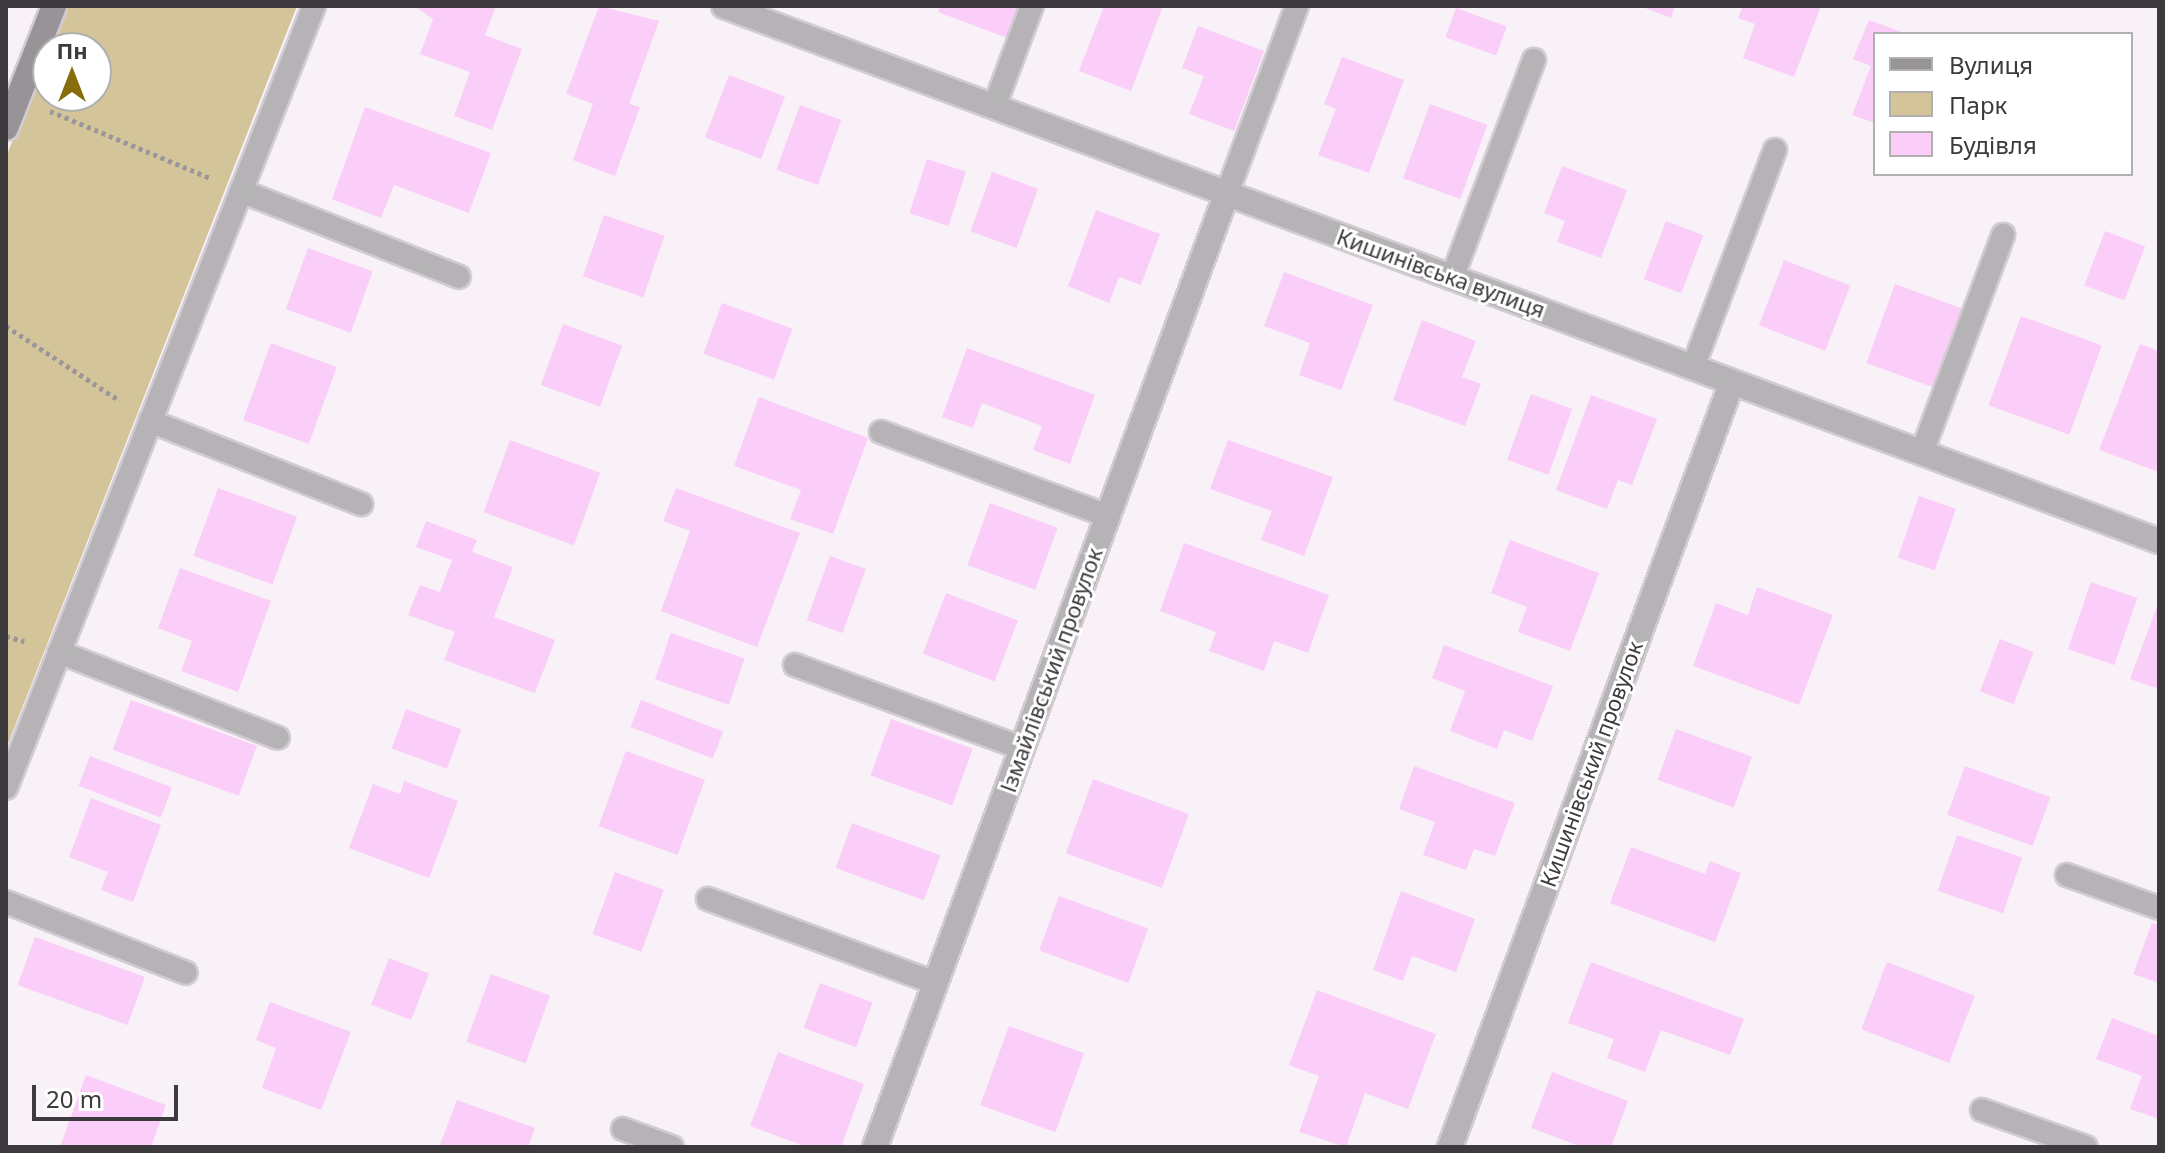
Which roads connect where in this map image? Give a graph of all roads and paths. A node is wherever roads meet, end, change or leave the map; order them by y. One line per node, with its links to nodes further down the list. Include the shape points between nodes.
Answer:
1 (54, 6): 8 (street)
2 (314, 6): 12 (lane)
3 (724, 6): 6 (street, Кишинівська вулиця)
4 (1032, 6): 9 (lane)
5 (1297, 6): 13 (lane)
6 (763, 13): 9 (street, Кишинівська вулиця)
7 (1534, 60): 16 (lane)
8 (18, 98): 10 (street); 12 (path)
9 (994, 107): 13 (street, Кишинівська вулиця)
10 (6, 128)
11 (1775, 150): 18 (lane)
12 (241, 191): 15 (lane); 20 (lane)
13 (1227, 193): 16 (street, Кишинівська вулиця); 24 (street, Ізмайлівський провулок)
14 (2003, 235): 22 (lane)
15 (459, 277)
16 (1452, 278): 18 (street, Кишинівська вулиця)
17 (6, 326): 20 (path)
18 (1693, 367): 19 (street, Кишинівська вулиця)
19 (1732, 382): 22 (street, Кишинівська вулиця); 41 (street, Кишинівський провулок)
20 (150, 421): 23 (lane); 26 (lane)
21 (881, 432): 24 (lane)
22 (1922, 452): 25 (street, Кишинівська вулиця)
23 (361, 504)
24 (1108, 516): 29 (street, Ізмайлівський провулок)
25 (2157, 534)
26 (59, 652): 28 (lane); 30 (lane)
27 (795, 665): 29 (lane)
28 (278, 738)
29 (1022, 748): 36 (street, Ізмайлівський провулок)
30 (6, 788)
31 (2067, 875): 34 (lane)
32 (708, 899): 36 (lane)
33 (6, 902): 35 (lane)
34 (2159, 908)
35 (186, 973)
36 (935, 983): 40 (street, Ізмайлівський провулок)
37 (1982, 1110): 42 (lane)
38 (623, 1129): 39 (lane)
39 (672, 1147)
40 (875, 1147)
41 (1450, 1147)
42 (2086, 1147)

